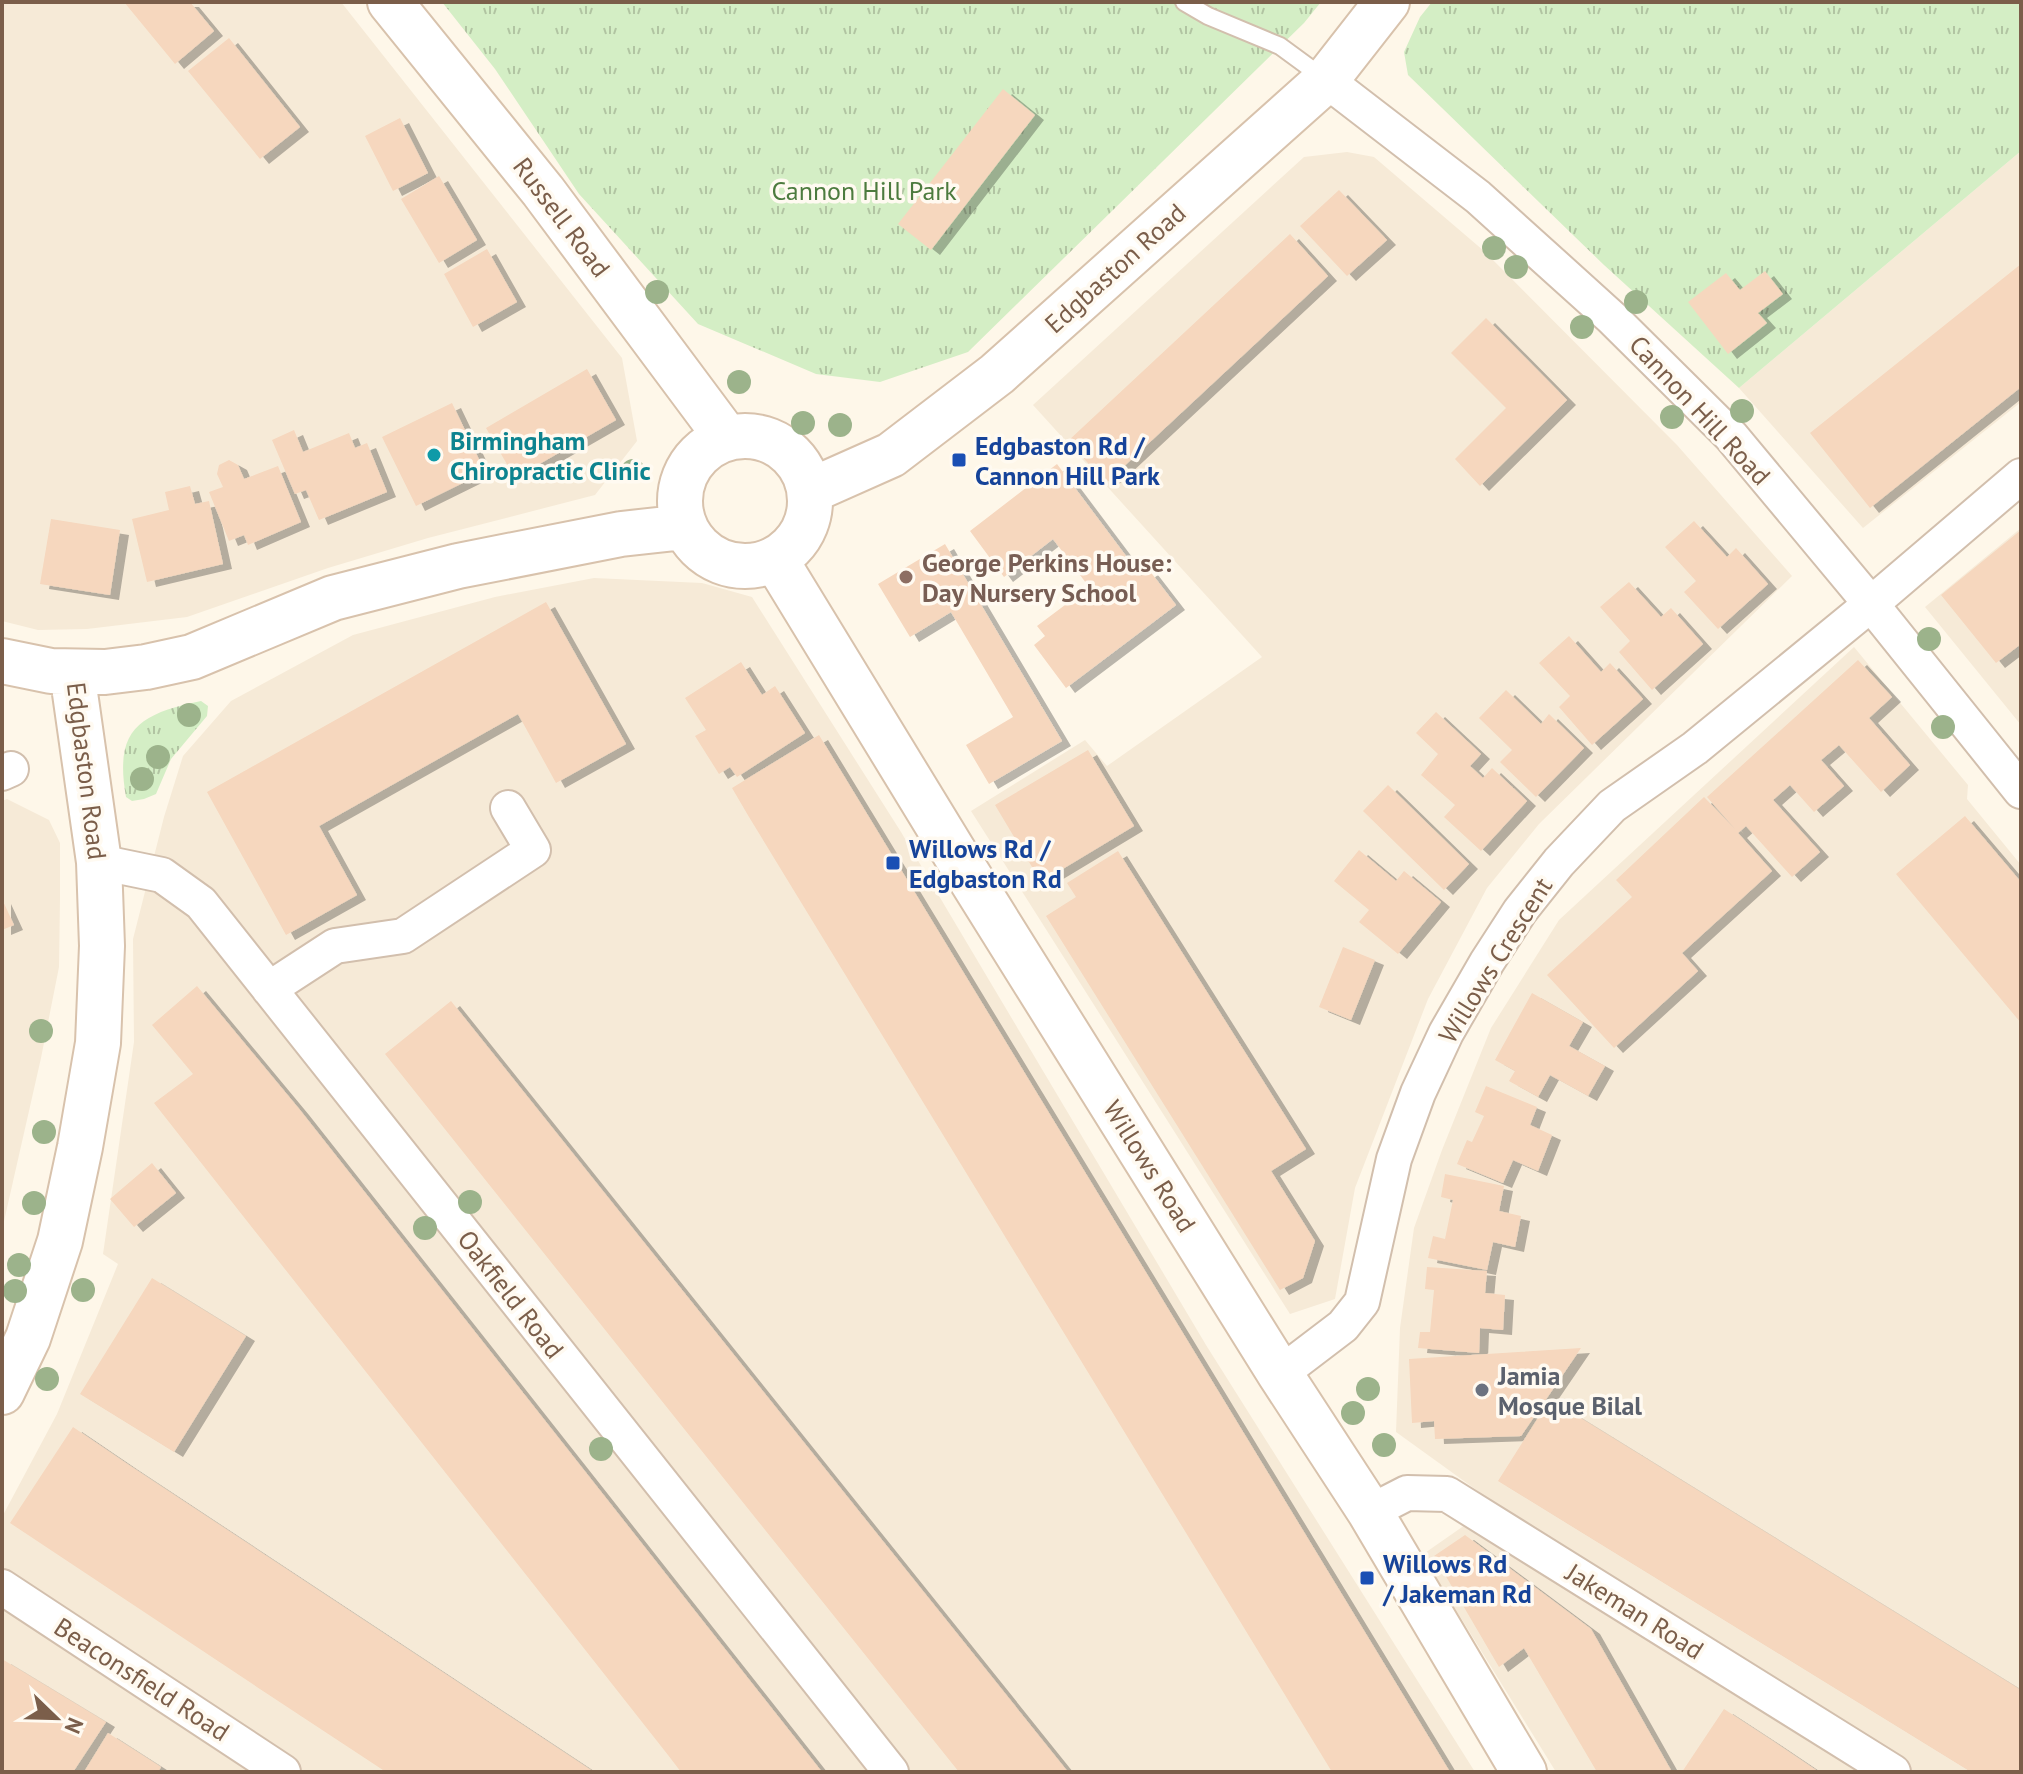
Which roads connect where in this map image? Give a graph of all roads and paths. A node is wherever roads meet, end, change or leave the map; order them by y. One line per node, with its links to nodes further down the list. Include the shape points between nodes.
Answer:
1 (390, 2): 5 (street, Russell Road, via 543,191)
2 (1184, 2): 4 (lane, via 1280,46)
3 (1387, 2): 4 (street, Edgbaston Road)
4 (1326, 80): 7 (street, Edgbaston Road, via 997,374 891,455); 10 (street, Cannon Hill Road, via 1478,197 1612,318 1731,436)
5 (727, 438): 7 (street, via 767,440 789,453); 8 (street, via 693,461 683,481 679,504)
6 (2021, 476): 10 (street, Willows Crescent)
7 (810, 491): 9 (street, via 806,524 796,543)
8 (685, 527): 9 (street, via 698,547 717,561 754,566); 12 (street, Edgbaston Road, via 458,566 333,598 192,657 132,669)
9 (775, 559): 17 (street, Willows Road)
10 (1871, 604): 13 (street, Cannon Hill Road); 17 (street, Willows Crescent, via 1695,748 1612,806 1520,911 1446,1033 1418,1093 1394,1159 1362,1302 1343,1326)
11 (2, 661): 12 (street)
12 (72, 672): 15 (street, Edgbaston Road)
13 (2021, 791)
14 (508, 808): 16 (street, via 533,850 403,936 335,946)
15 (99, 862): 16 (street, Oakfield Road, via 162,875 201,903); 18 (street, Edgbaston Road, via 98,1043 80,1147 60,1241 28,1338)
16 (269, 989): 22 (street, Oakfield Road)
17 (1280, 1374): 19 (street, Willows Road)
18 (2, 1392)
19 (1370, 1512): 23 (street, Willows Road); 24 (street, Jakeman Road, via 1407,1493 1447,1494)
20 (2, 1587): 21 (street, Beaconsfield Road)
21 (283, 1772)
22 (891, 1772)
23 (1524, 1772)
24 (1893, 1772)

